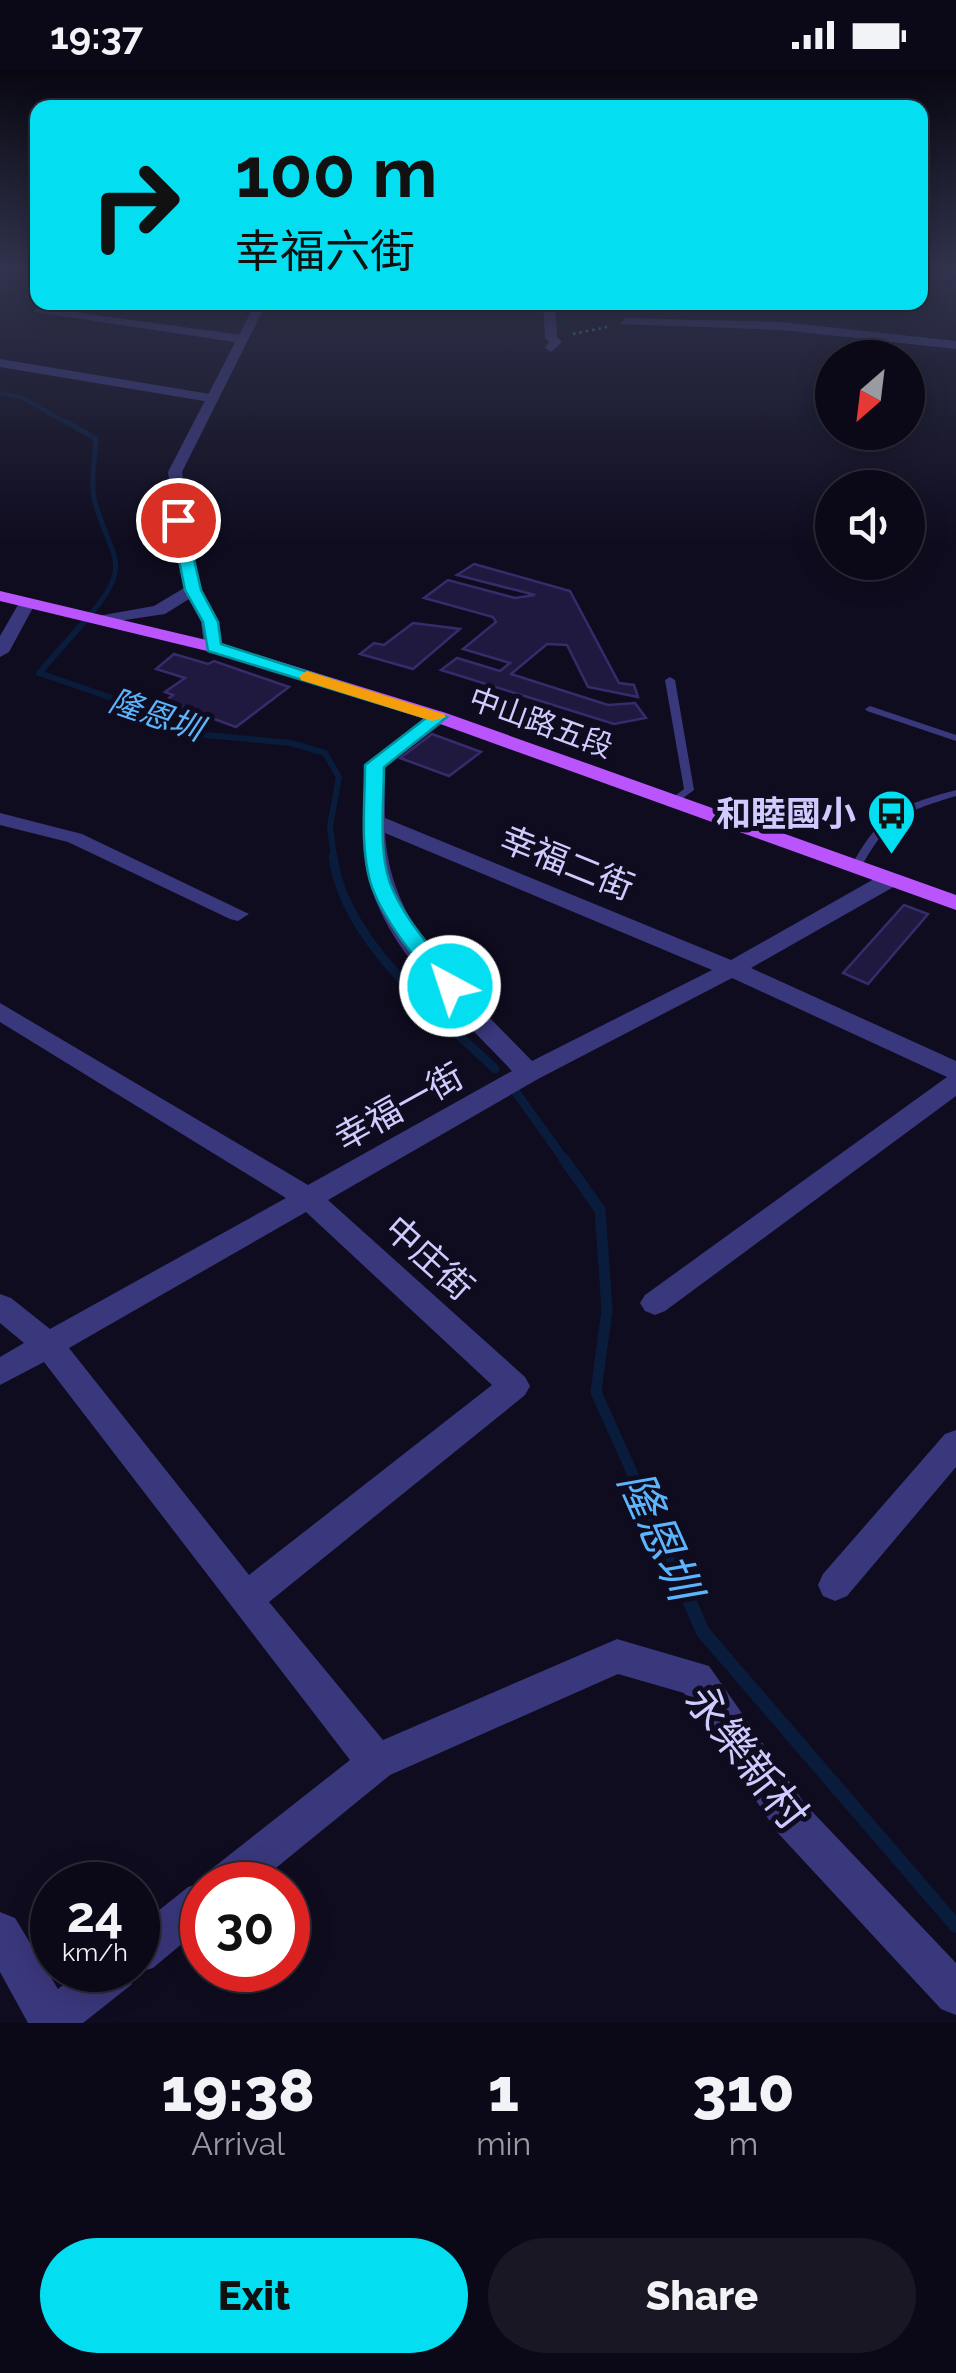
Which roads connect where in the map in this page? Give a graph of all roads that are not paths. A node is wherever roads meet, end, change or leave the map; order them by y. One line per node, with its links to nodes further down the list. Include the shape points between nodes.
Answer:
1 (229, 362): 3 (street)
2 (0, 363): 3 (street)
3 (210, 398): 4 (street, via 175,472)
4 (193, 590): 7 (street, via 160,610); 8 (street)
5 (0, 596): 6 (main road)
6 (28, 602): 7 (main road, 中山路五段); 9 (street)
7 (102, 619): 8 (main road, 中山路五段)
8 (214, 647): 12 (main road, 中山路五段)
9 (0, 652)
10 (670, 680): 15 (lane, via 689,790)
11 (870, 708): 13 (lane)
12 (438, 717): 15 (main road, 中山路五段); 17 (street, via 374,765)
13 (956, 738)
14 (956, 793): 18 (lane, via 900,809 872,832)
15 (672, 804): 18 (main road, 中山路五段)
16 (0, 819): 21 (street, via 75,838)
17 (377, 822): 22 (street, 幸福二街); 25 (street, via 380,883 403,925)
18 (856, 867): 19 (main road, 中山路五段)
19 (890, 880): 20 (main road, 中山路五段); 22 (street, 幸福一街)
20 (956, 903)
21 (238, 914)
22 (732, 969): 24 (street, 幸福二街); 25 (street, 幸福一街)
23 (0, 1011): 27 (street, 中庄街)
24 (956, 1071)
25 (529, 1072): 27 (street, 幸福一街)
26 (956, 1083): 28 (street)
27 (308, 1198): 30 (street, 幸福一街); 34 (street, 中庄街, via 514,1386)
28 (656, 1303)
29 (0, 1306): 30 (street)
30 (50, 1347): 31 (street, 幸福一街); 34 (street)
31 (0, 1372)
32 (956, 1444): 33 (street)
33 (835, 1585)
34 (246, 1598): 35 (street)
35 (378, 1762): 36 (street, 永樂新村); 41 (street, 永樂新村, via 617,1656 696,1679 791,1818)
36 (252, 1862)
37 (180, 1919): 39 (street)
38 (0, 1934): 42 (street)
39 (160, 1935)
40 (88, 1992): 42 (street)
41 (956, 1994)
42 (51, 2022)

